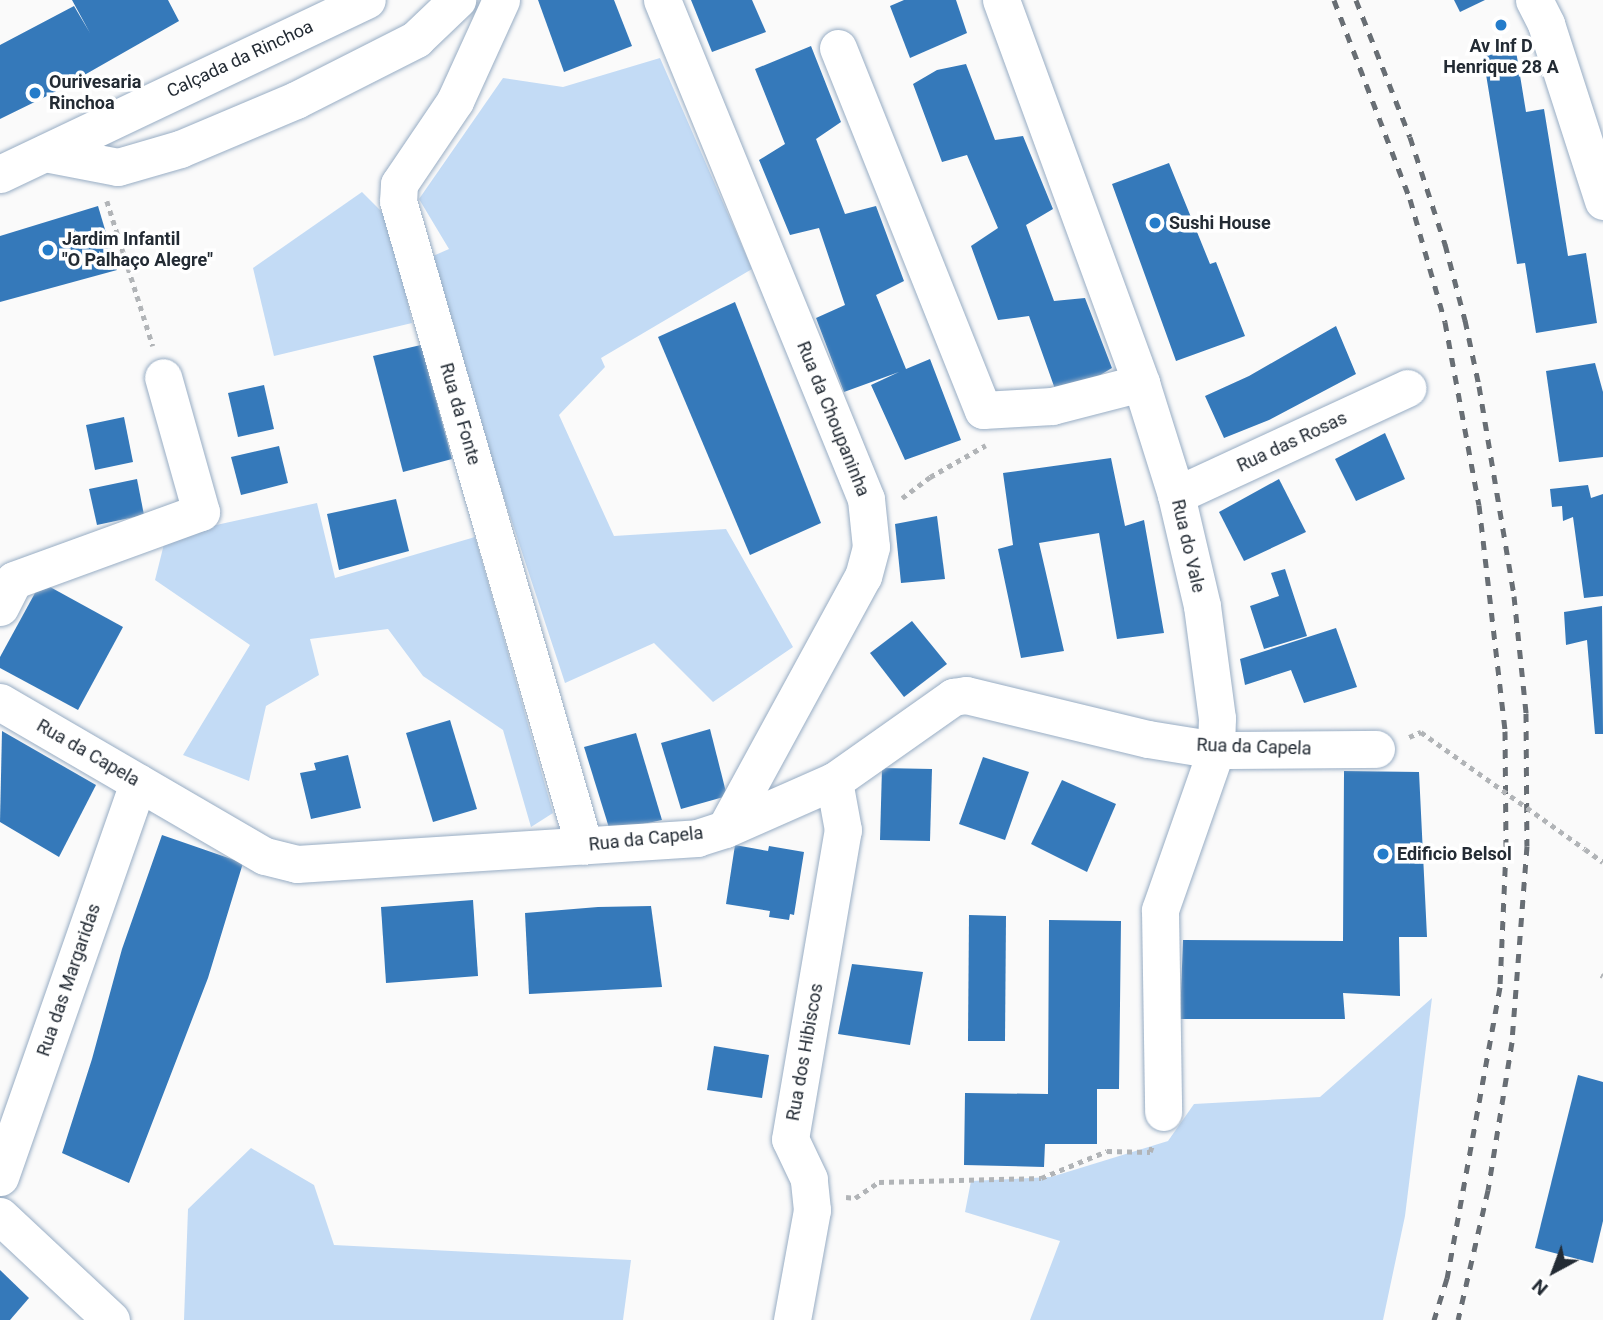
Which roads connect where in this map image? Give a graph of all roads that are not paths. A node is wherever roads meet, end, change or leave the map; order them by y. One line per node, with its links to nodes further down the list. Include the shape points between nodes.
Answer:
1 (367, 0): 8 (street, Calçada da Rinchoa)
2 (457, 0): 8 (street, via 416,40 296,100 180,149 118,167)
3 (501, 0): 22 (street, Rua da Fonte, via 455,101 399,184 398,201)
4 (662, 0): 21 (street, Rua da Choupaninha, via 866,499 871,547 863,576)
5 (1001, 0): 12 (street, Rua do Vale)
6 (1534, 0): 10 (street)
7 (838, 48): 12 (street, via 983,410 1052,406)
8 (45, 153): 9 (street, Calçada da Rinchoa)
9 (0, 174)
10 (1603, 201)
11 (163, 377): 15 (street, via 201,512 14,580)
12 (1141, 383): 14 (street, Rua do Vale)
13 (1408, 388): 14 (street, Rua das Rosas)
14 (1176, 495): 18 (street, Rua do Vale, via 1202,606 1217,718)
15 (0, 607)
16 (0, 702): 20 (street, Rua da Capela)
17 (1376, 749): 18 (street, Rua da Capela)
18 (1216, 750): 19 (street, Rua da Capela, via 1148,739 967,695 953,697); 23 (street, Rua do Vale, via 1160,910)
19 (834, 781): 21 (street, Rua da Capela); 27 (street, Rua dos Hibiscos, via 843,830 790,1139 808,1179 812,1210)
20 (138, 782): 22 (street, Rua da Capela, via 265,856 298,864); 24 (street, Rua das Margaridas)
21 (725, 829): 22 (street, Rua da Capela, via 697,838)
22 (584, 846)
23 (1163, 1112)
24 (0, 1177)
25 (0, 1216): 26 (street)
26 (111, 1320)
27 (792, 1320)

